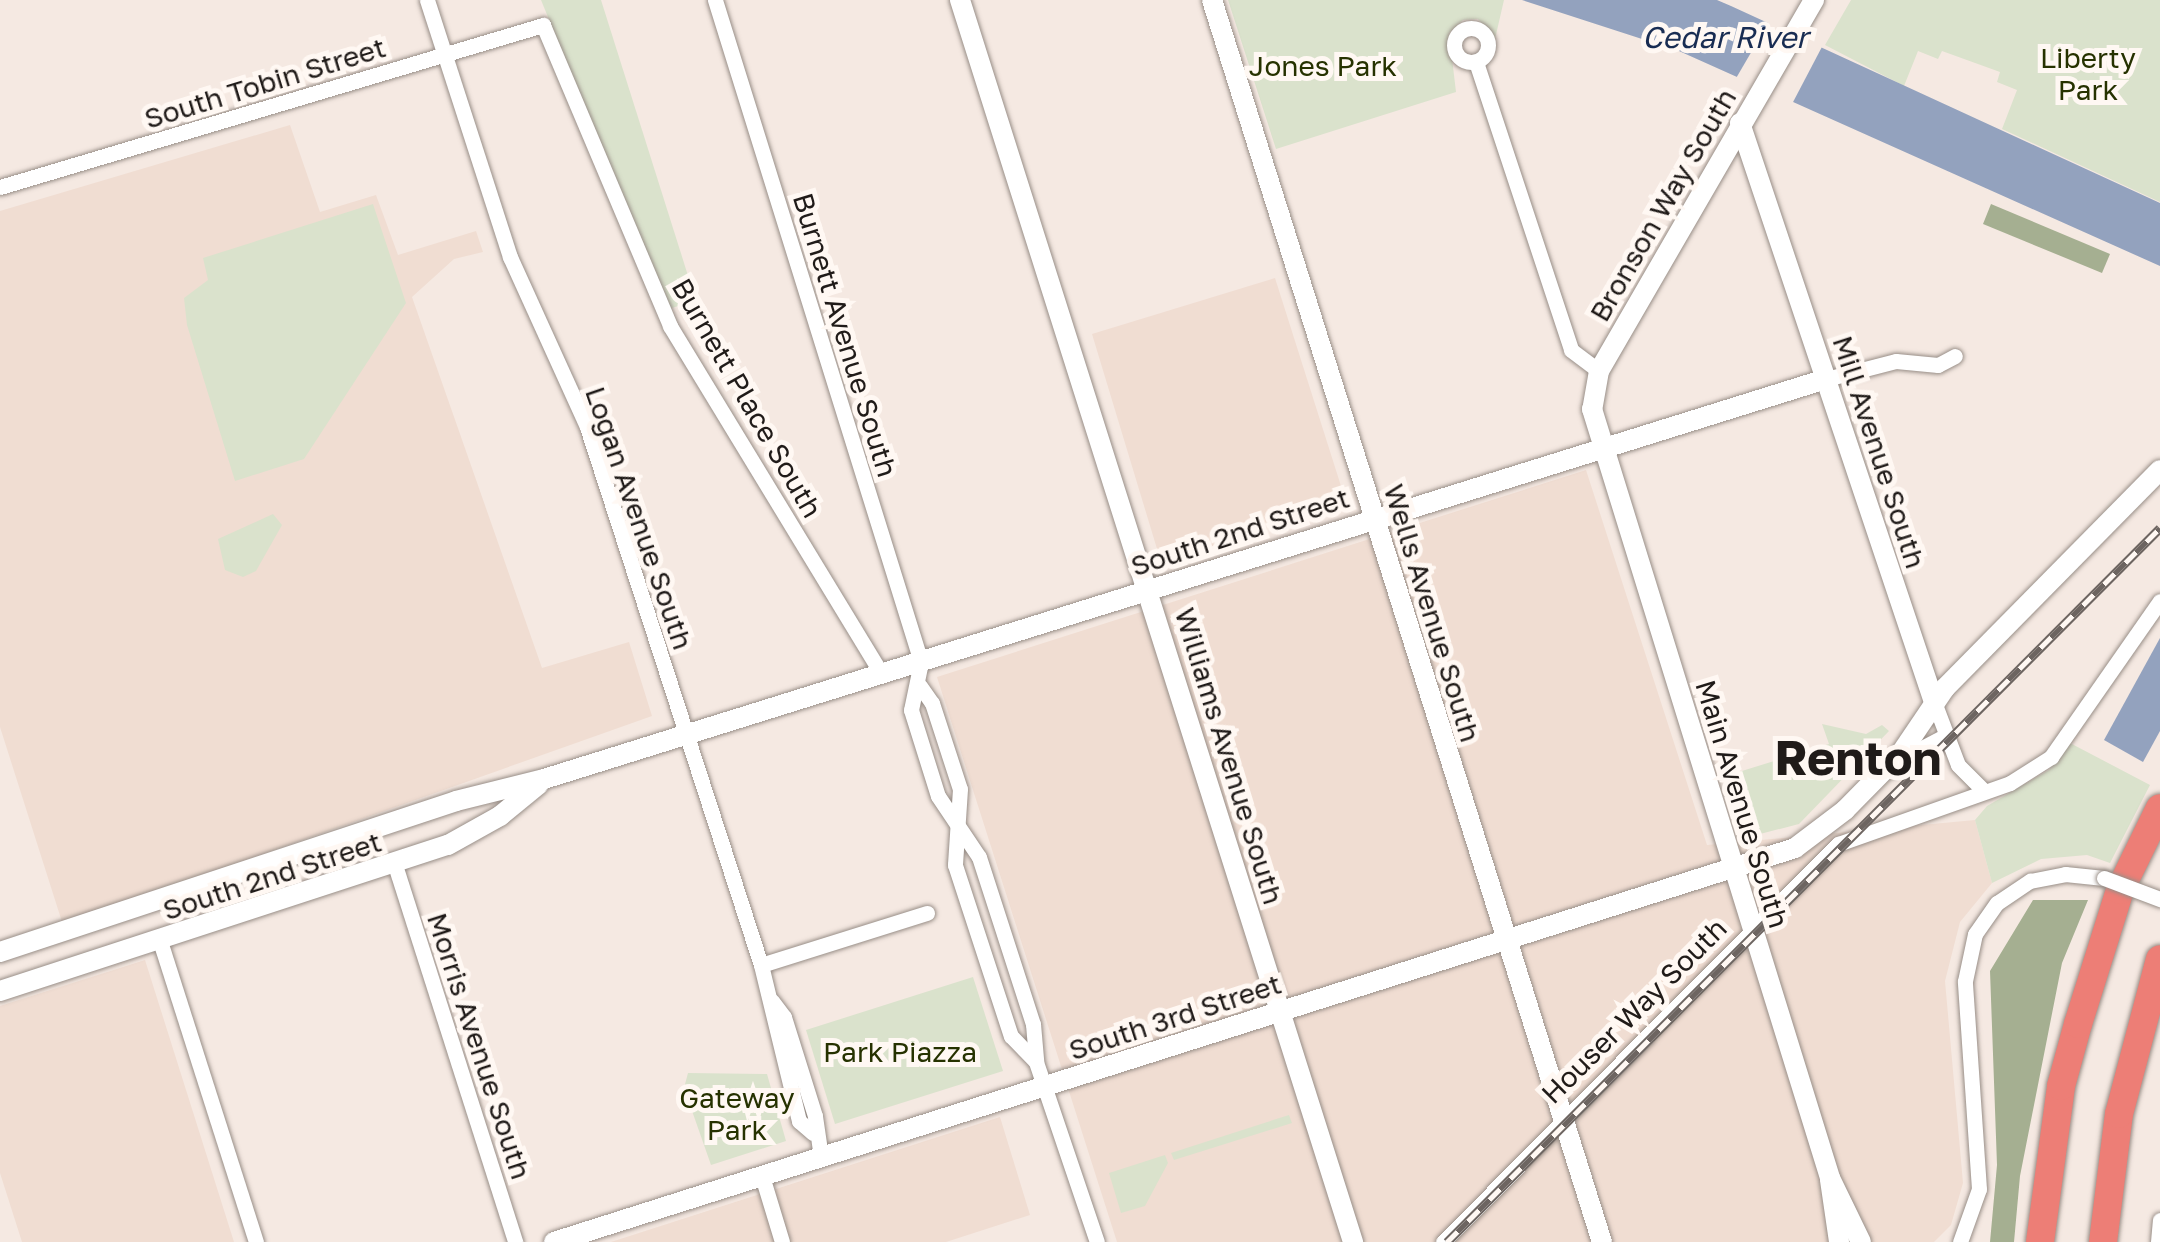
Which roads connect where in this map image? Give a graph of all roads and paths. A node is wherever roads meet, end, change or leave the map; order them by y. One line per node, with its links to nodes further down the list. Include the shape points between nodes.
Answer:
1 (428, 0): 7 (street, Logan Avenue South)
2 (714, 0): 19 (street, Burnett Avenue South)
3 (960, 0): 17 (main road, Williams Avenue South)
4 (1212, 0): 16 (main road, Wells Avenue South)
5 (1805, 3): 9 (main road, Bronson Way South)
6 (543, 24): 7 (street, South Tobin Street); 20 (street, Burnett Place South, via 670,326)
7 (444, 53): 10 (street, South Tobin Street); 22 (street, Logan Avenue South, via 518,276 587,427)
8 (1476, 62): 12 (street, via 1571,350)
9 (1742, 121): 12 (main road, Bronson Way South); 13 (main road, Mill Avenue South)
10 (0, 186)
11 (1955, 356): 13 (street, South 2nd Street, via 1938,365 1896,360)
12 (1599, 372): 14 (main road, Bronson Way South, via 1592,409)
13 (1826, 379): 14 (main road, South 2nd Street); 21 (main road, Mill Avenue South)
14 (1602, 445): 16 (main road, South 2nd Street); 30 (main road, Main Avenue South)
15 (2160, 470): 21 (main road)
16 (1374, 518): 17 (main road, South 2nd Street); 34 (main road, Wells Avenue South)
17 (1147, 590): 19 (main road, South 2nd Street); 40 (main road, Williams Avenue South)
18 (2160, 601): 26 (street, via 2051,757 2010,783)
19 (921, 662): 20 (main road, South 2nd Street); 28 (street, Burnett Avenue South, via 912,710 938,796)
20 (882, 674): 22 (main road, South 2nd Street)
21 (1934, 702): 23 (street, Mill Avenue South); 24 (main road)
22 (686, 736): 25 (main road, South 2nd Street); 38 (street, Logan Avenue South)
23 (1946, 739): 24 (main road, via 1904,766); 26 (street, Mill Avenue South, via 1958,766)
24 (1884, 770): 30 (main road, South 3rd Street, via 1811,840)
25 (544, 780): 29 (main road, South 2nd Street, via 500,816); 36 (main road, South 2nd Street, via 456,800)
26 (1982, 789): 33 (street, Houser Way South, via 1961,803 1849,837)
27 (2160, 808): 59 (highway, via 2120,890 2078,1024 2062,1086)
28 (958, 826): 41 (street, Burnett Avenue South, via 979,857 1033,1024); 41 (street, Burnett Avenue South, via 955,865 1006,1020)
29 (395, 865): 35 (main road, South 2nd Street); 49 (street, Morris Avenue South)
30 (1734, 869): 33 (main road, Main Avenue South); 34 (main road, South 3rd Street)
31 (2160, 899): 58 (street, bridge, via 2104,878 2065,874 2030,881 1997,903 1975,934 1965,981 1979,1188)
32 (927, 913): 38 (street)
33 (1753, 931): 43 (street, Houser Way South); 46 (main road, Main Avenue South)
34 (1506, 940): 40 (main road, South 3rd Street); 43 (main road, Wells Avenue South)
35 (160, 941): 39 (main road, South 2nd Street); 48 (street)
36 (0, 952)
37 (2160, 959): 60 (highway, via 2119,1114)
38 (761, 965): 44 (street, Logan Avenue South, via 786,1078)
39 (0, 992)
40 (1280, 1012): 42 (main road, South 3rd Street); 53 (main road, Williams Avenue South)
41 (1036, 1062): 42 (street, Burnett Avenue South)
42 (1046, 1087): 44 (main road, South 3rd Street); 52 (street, Burnett Avenue South)
43 (1563, 1121): 54 (street, Houser Way South); 55 (main road, Wells Avenue South)
44 (820, 1157): 45 (main road, South 3rd Street)
45 (762, 1176): 50 (main road, South 3rd Street); 51 (street)
46 (1830, 1178): 56 (main road, Main Avenue South); 57 (main road, Main Avenue South)
47 (2160, 1220): 61 (street)
48 (256, 1242)
49 (515, 1242)
50 (554, 1242)
51 (782, 1242)
52 (1096, 1242)
53 (1354, 1242)
54 (1443, 1242)
55 (1602, 1242)
56 (1839, 1242)
57 (1861, 1242)
58 (1960, 1242)
59 (2040, 1242)
60 (2103, 1242)
61 (2158, 1242)

